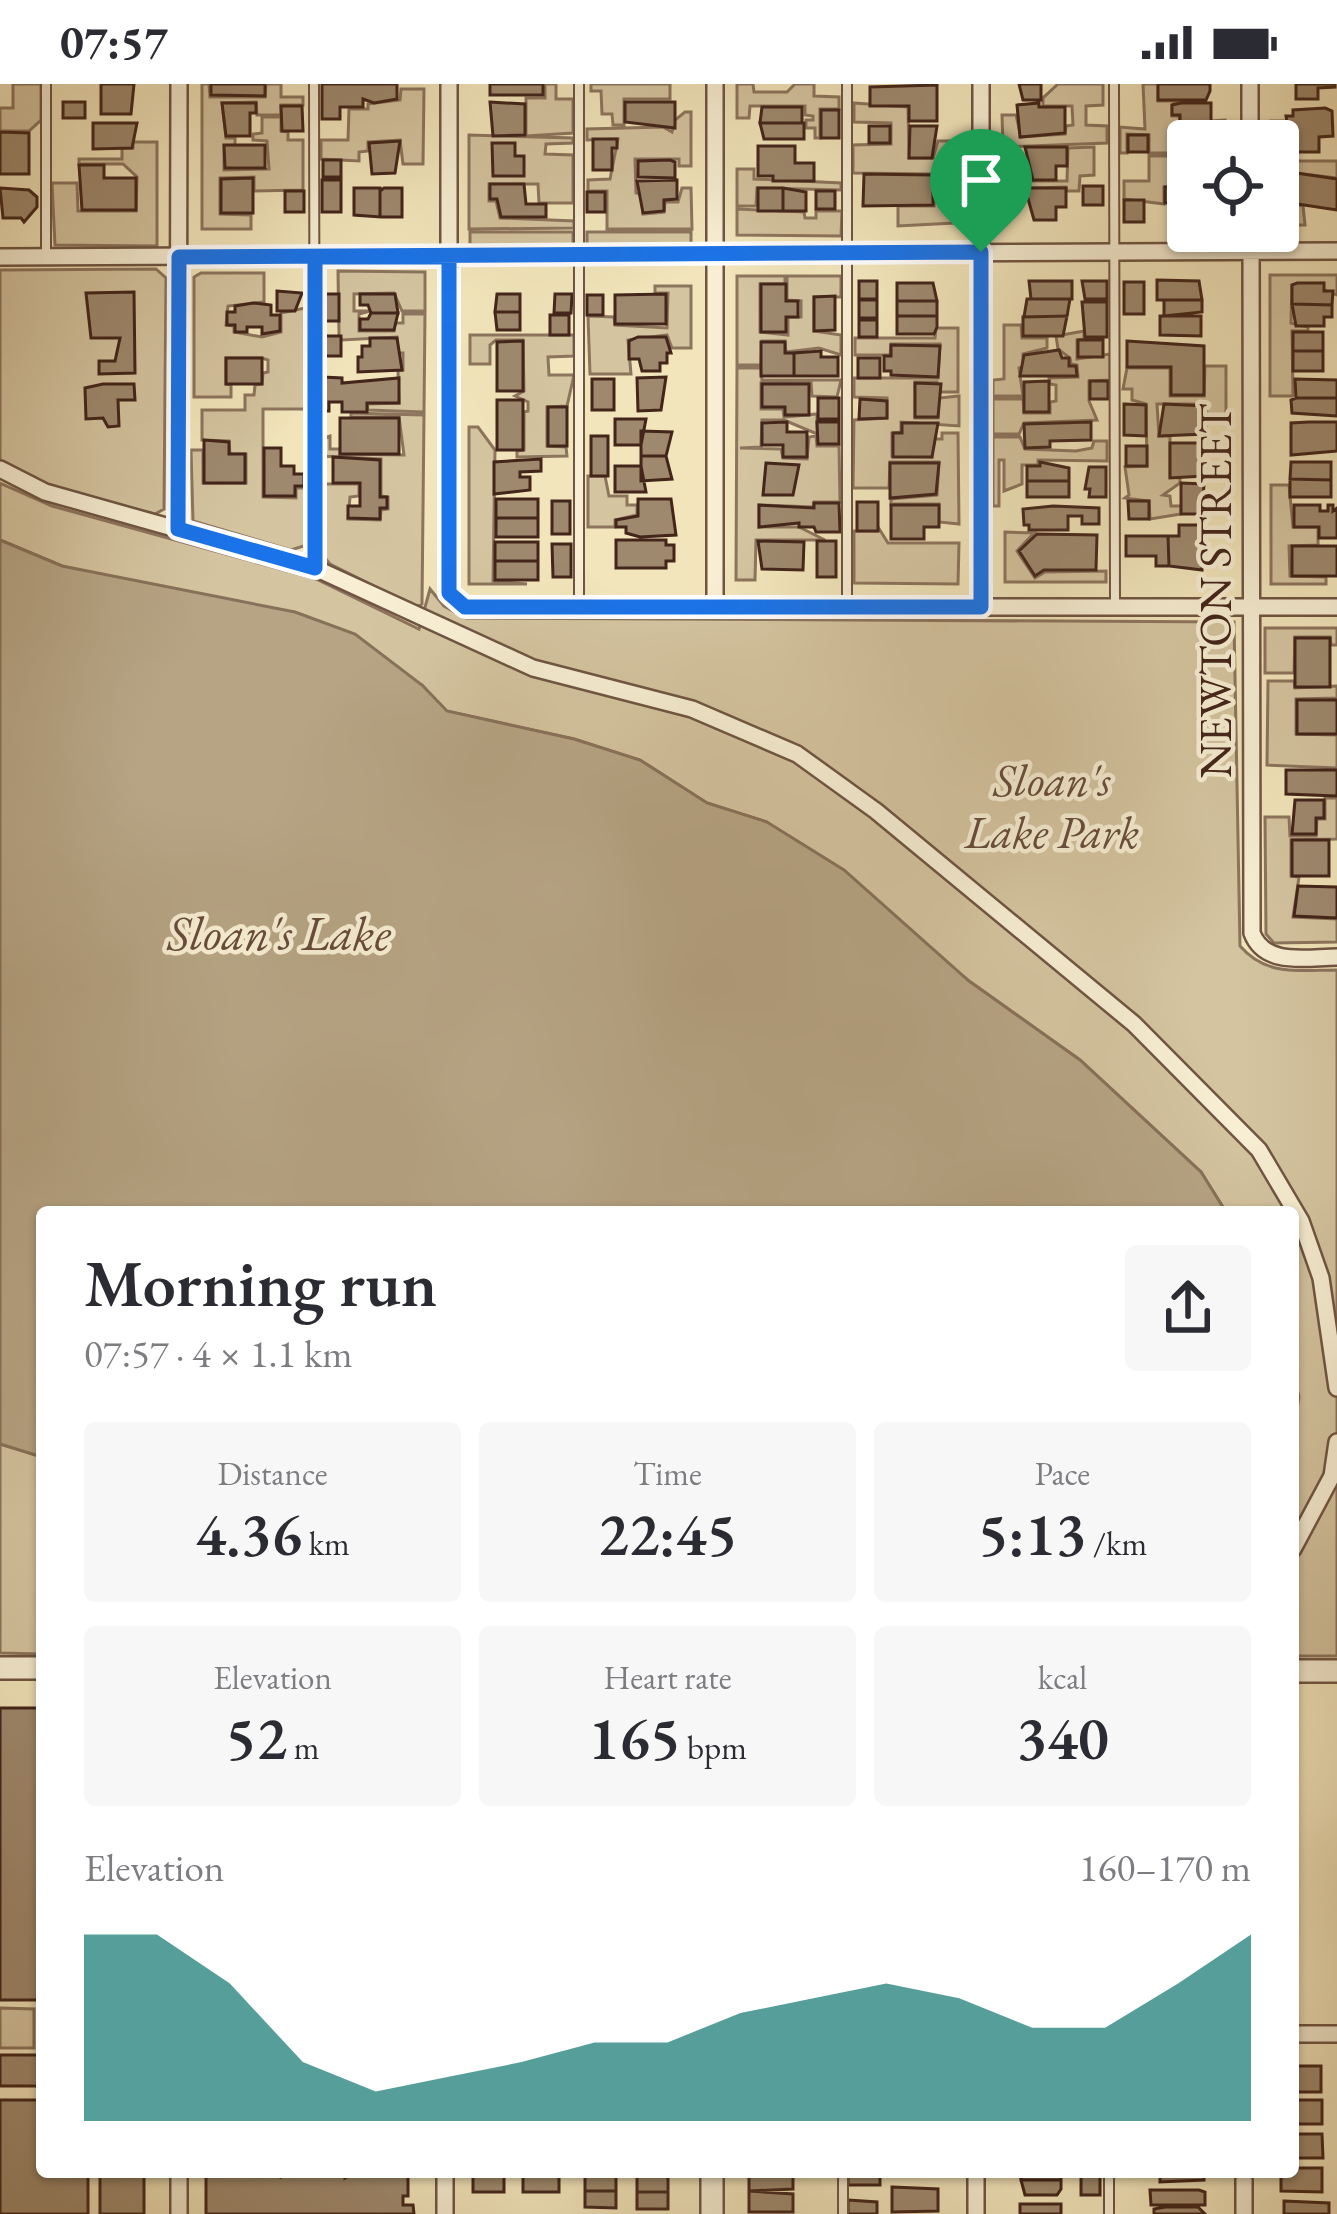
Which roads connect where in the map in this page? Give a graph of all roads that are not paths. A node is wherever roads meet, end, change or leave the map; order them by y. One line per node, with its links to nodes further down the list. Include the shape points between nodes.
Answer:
1 (46, 84): 21 (lane)
2 (179, 84): 22 (street)
3 (314, 84): 23 (lane)
4 (449, 84): 24 (street)
5 (579, 84): 25 (lane)
6 (715, 84): 19 (street)
7 (847, 84): 14 (lane)
8 (981, 84): 15 (street)
9 (1114, 84): 16 (lane)
10 (1250, 84): 11 (street)
11 (1250, 120)
12 (1299, 251): 13 (street)
13 (1337, 251)
14 (847, 252): 15 (street); 19 (street); 31 (lane)
15 (981, 252): 16 (street); 32 (street)
16 (1114, 252): 17 (street); 33 (lane)
17 (1167, 252)
18 (1251, 252): 34 (street, NEWTON STREET)
19 (715, 255): 25 (street); 30 (street)
20 (0, 257): 21 (street)
21 (46, 257): 22 (street)
22 (179, 257): 23 (street); 27 (street)
23 (315, 257): 24 (street); 28 (lane)
24 (449, 257): 25 (street); 29 (street, via 449,593 465,607)
25 (579, 257): 29 (lane)
26 (0, 469): 27 (street, via 45,492)
27 (178, 529): 28 (street)
28 (315, 568): 37 (street, via 533,668 709,715 797,754 1134,1024 1246,1136)
29 (579, 607): 30 (street)
30 (715, 607): 31 (street)
31 (847, 607): 32 (street)
32 (981, 607): 33 (street)
33 (1115, 607): 34 (street)
34 (1251, 607): 35 (street); 36 (street, NEWTON STREET, via 1252,933 1277,957)
35 (1337, 607)
36 (1337, 957)
37 (1291, 1206)
38 (1299, 1225): 39 (street, via 1321,1278)
39 (1337, 1388)
40 (1337, 1442): 41 (street, via 1332,1476)
41 (1299, 1538)
42 (0, 1668): 43 (street)
43 (36, 1668)
44 (1299, 1671): 45 (street)
45 (1337, 1671)
46 (1299, 2034): 47 (street)
47 (1337, 2034)
48 (178, 2178): 55 (street)
49 (445, 2178): 56 (street)
50 (712, 2178): 57 (street)
51 (843, 2178): 58 (lane)
52 (976, 2178): 59 (street)
53 (1109, 2178): 60 (lane)
54 (1244, 2178): 61 (street)
55 (178, 2214)
56 (445, 2214)
57 (712, 2214)
58 (844, 2214)
59 (976, 2214)
60 (1109, 2214)
61 (1244, 2214)

